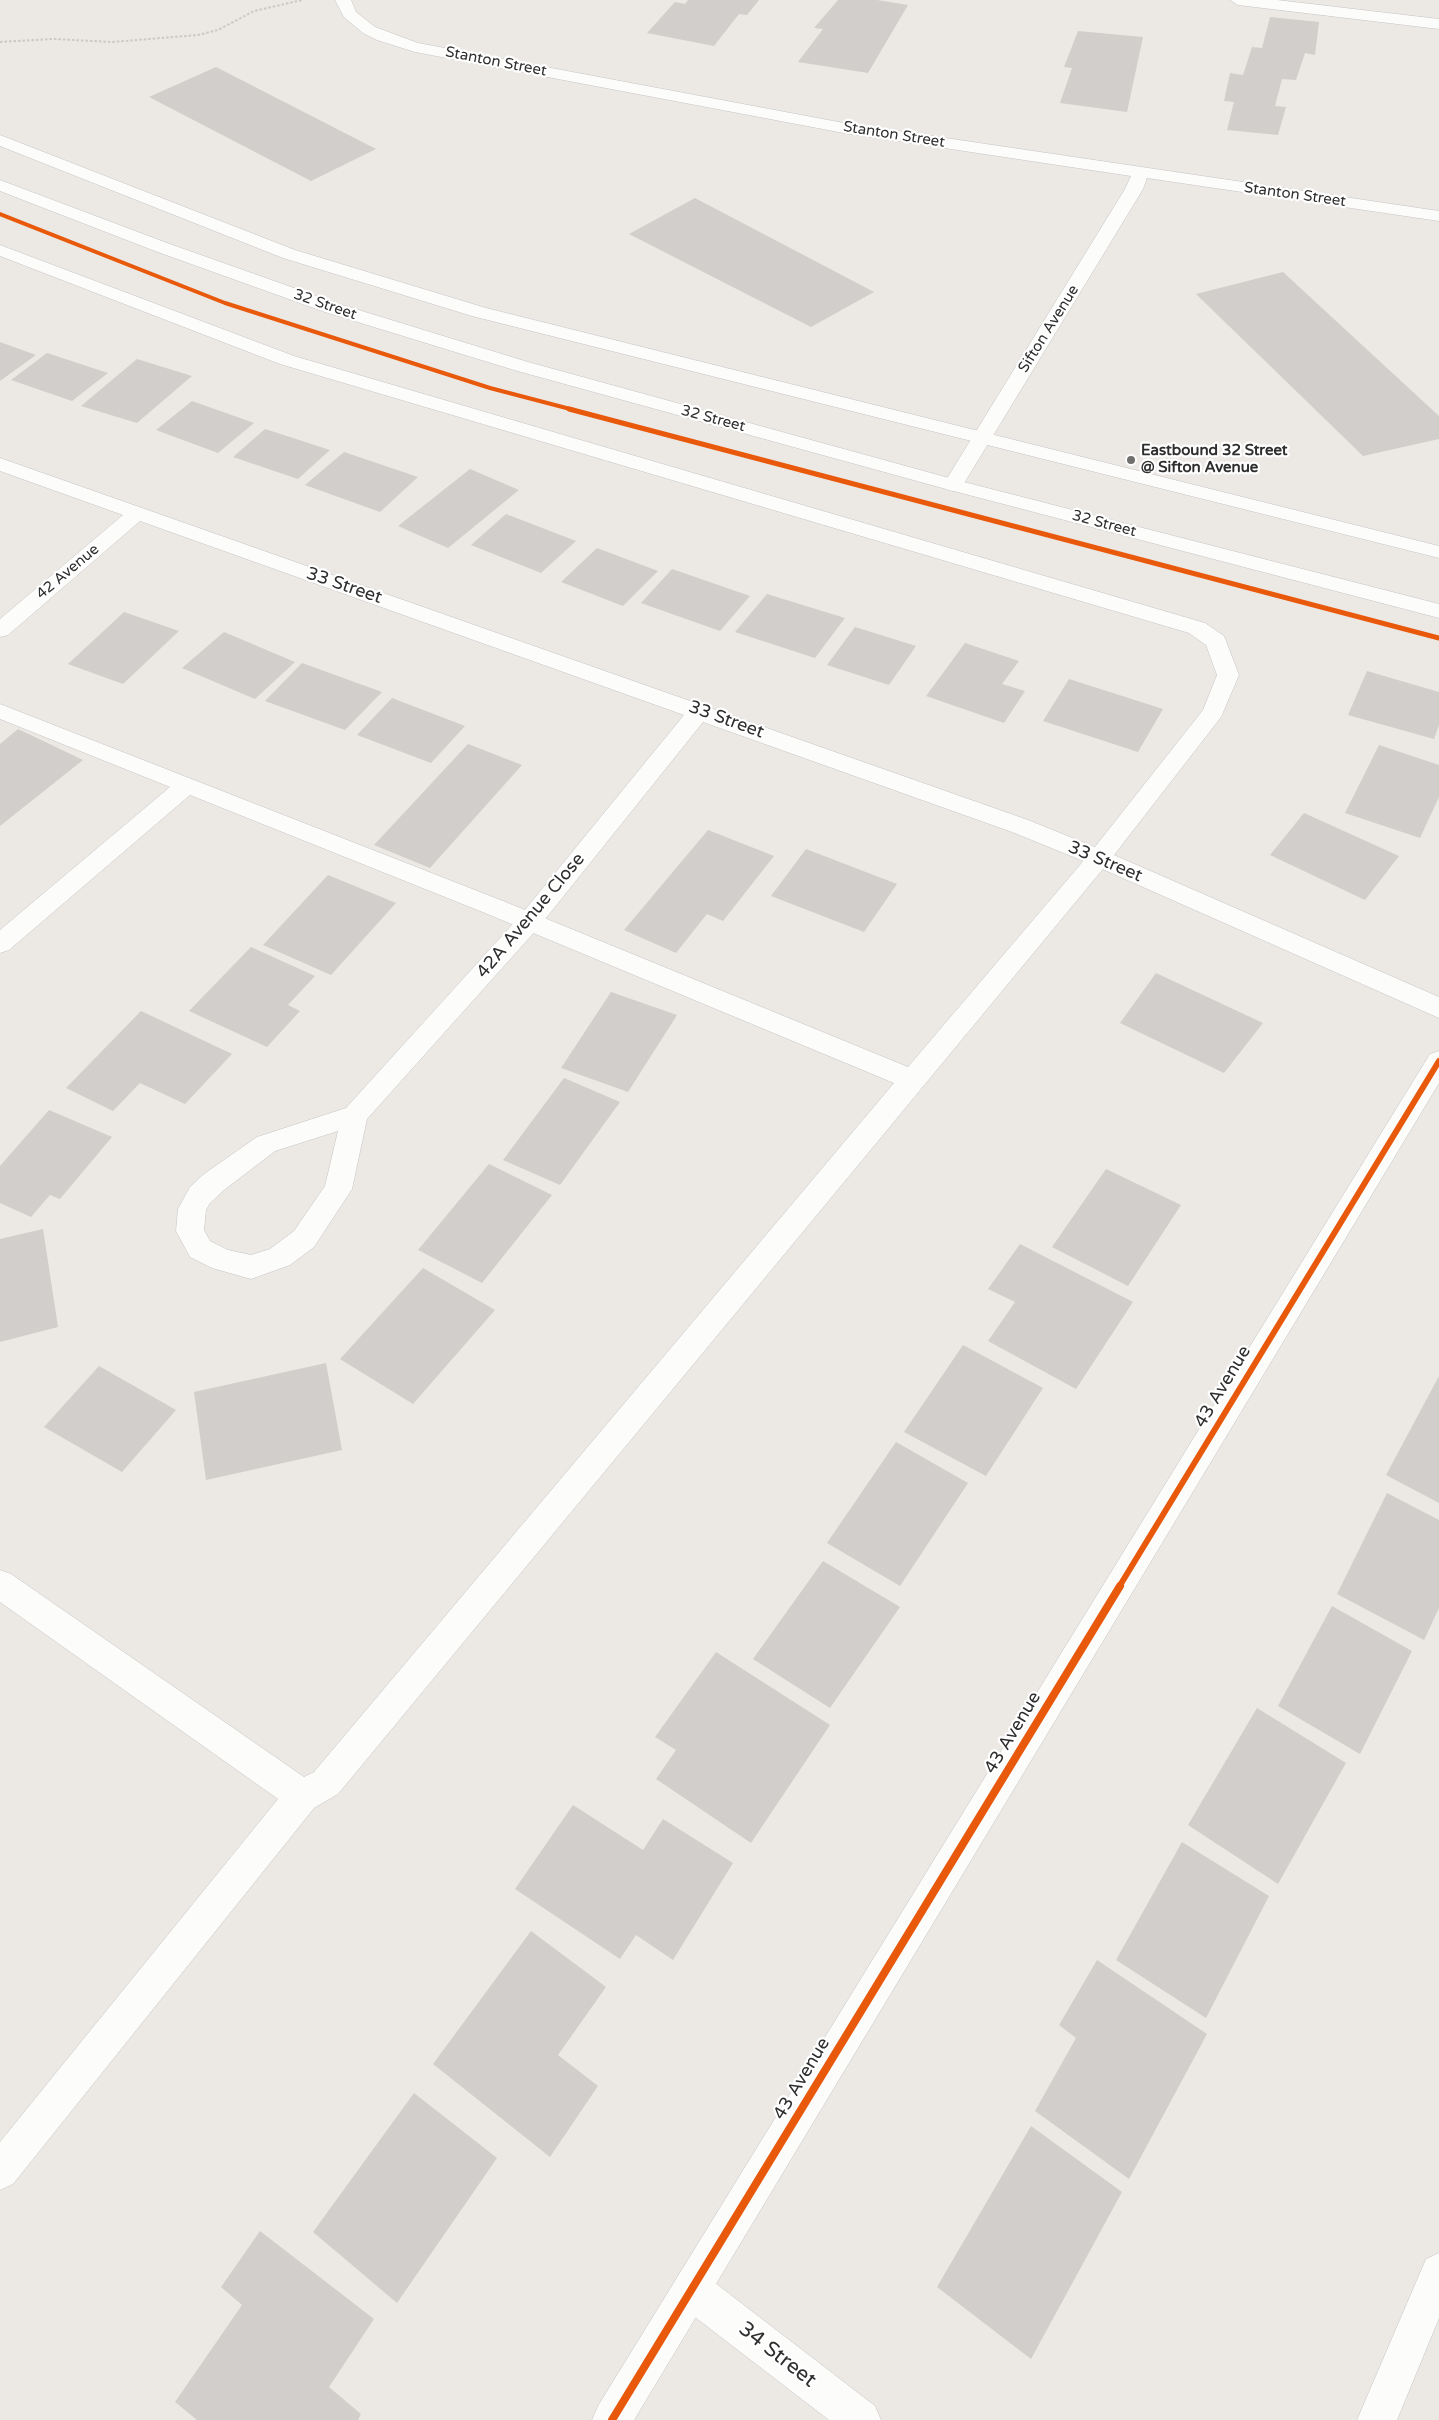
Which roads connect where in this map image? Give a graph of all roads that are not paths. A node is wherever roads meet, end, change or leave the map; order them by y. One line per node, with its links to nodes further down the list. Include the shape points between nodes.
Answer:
1 (343, 0): 5 (street, Stanton Street, via 349,14 358,21 383,37 415,47 844,128)
2 (1238, 0): 3 (street)
3 (1439, 24)
4 (2, 140): 9 (street, via 289,254 327,266 479,312)
5 (1142, 172): 7 (street, Stanton Street); 9 (street, Sifton Avenue)
6 (0, 185): 11 (street, 32 Street, via 332,308 521,366)
7 (1439, 216)
8 (0, 250): 19 (street, via 287,360 1197,628 1216,641 1228,675 1219,697 1212,712)
9 (981, 438): 11 (street, Sifton Avenue); 13 (street)
10 (0, 464): 12 (street, 33 Street)
11 (953, 485): 14 (street, 32 Street)
12 (137, 513): 15 (street, 42 Avenue); 17 (street, 33 Street)
13 (1439, 552)
14 (1439, 611)
15 (0, 630)
16 (0, 711): 18 (street)
17 (700, 711): 19 (street, 33 Street); 20 (street, 42A Avenue Close)
18 (187, 785): 20 (street); 21 (street)
19 (1099, 858): 22 (street, 33 Street); 24 (street)
20 (529, 922): 24 (street); 25 (street, 42A Avenue Close)
21 (0, 944)
22 (1439, 1008)
23 (1439, 1061): 30 (street, 43 Avenue)
24 (912, 1080): 27 (street, via 326,1783)
25 (355, 1115): 25 (street, 42A Avenue Close, via 266,1144 200,1194 192,1209 190,1231 200,1249 222,1260 252,1267 280,1257 304,1239 338,1189)
26 (0, 1584): 27 (street)
27 (302, 1796): 28 (street)
28 (0, 2170)
29 (1439, 2272): 33 (street)
30 (692, 2290): 31 (street, 43 Avenue); 32 (street, 34 Street)
31 (612, 2420)
32 (861, 2420)
33 (1376, 2420)

